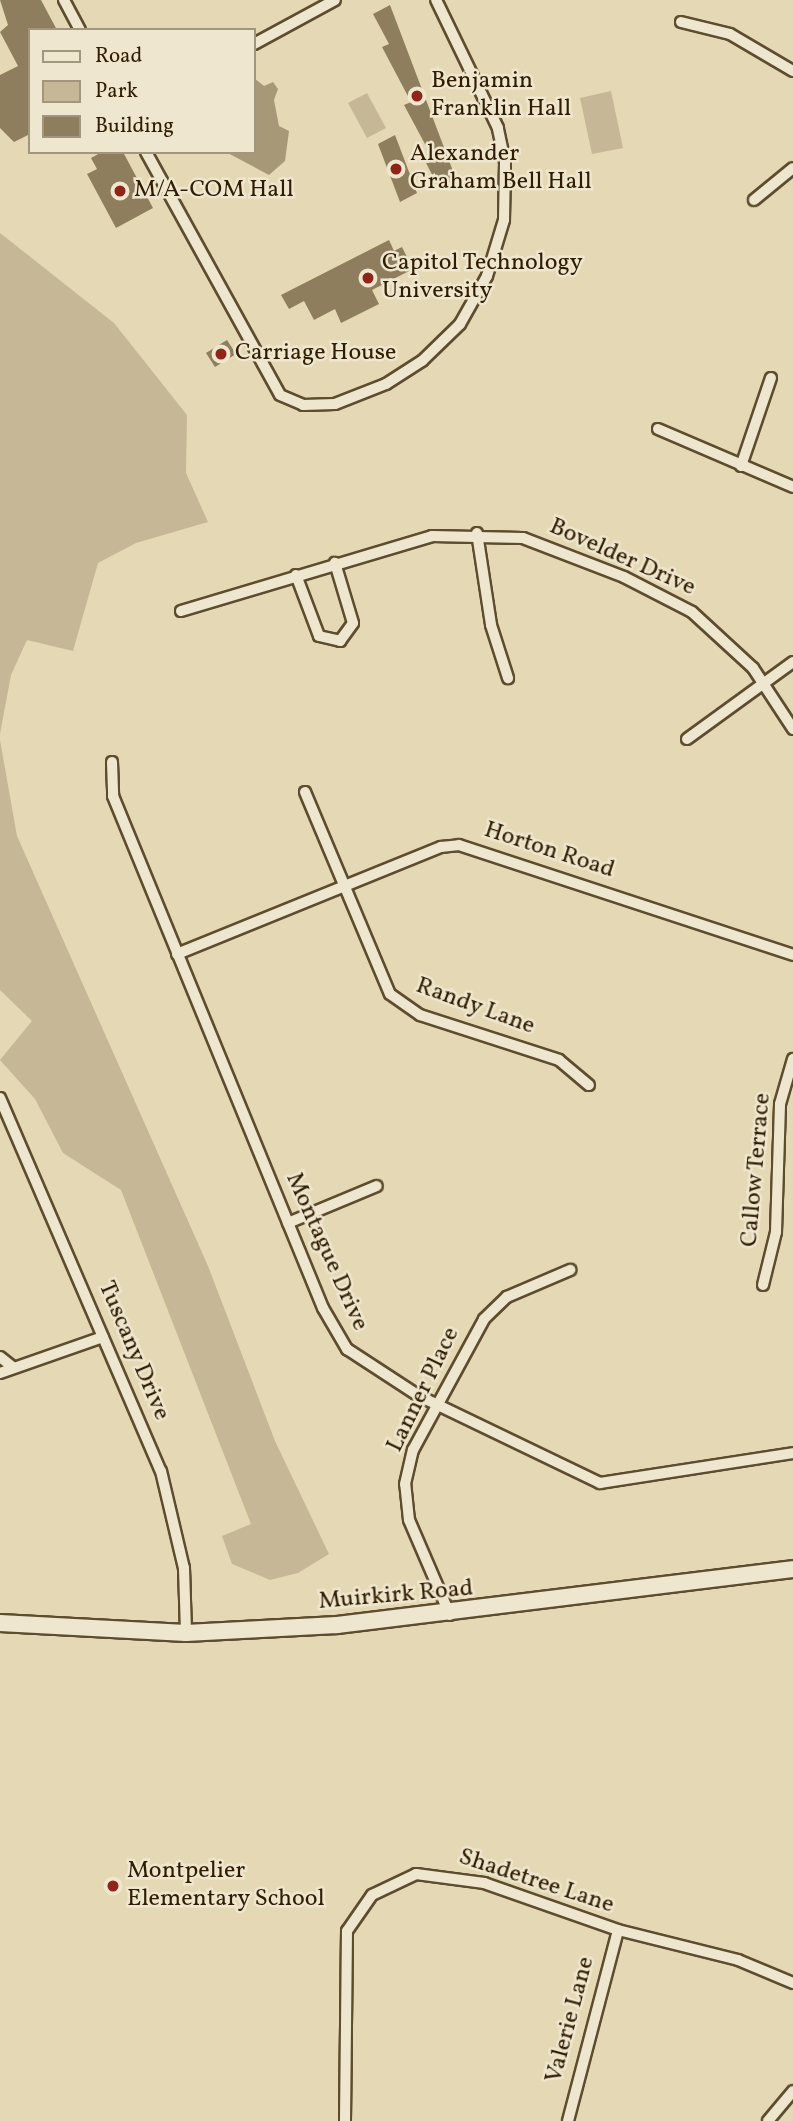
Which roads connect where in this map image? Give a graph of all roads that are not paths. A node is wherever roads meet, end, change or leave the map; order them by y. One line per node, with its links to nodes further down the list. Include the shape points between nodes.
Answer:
1 (64, 0): 5 (street)
2 (335, 0): 6 (street)
3 (436, 0): 8 (street, via 498,128 505,162 503,220 487,276 460,324 422,361 386,384 335,404 303,405 280,395)
4 (681, 22): 7 (street, via 730,34)
5 (79, 28)
6 (256, 43)
7 (793, 71)
8 (147, 154)
9 (793, 168): 10 (street)
10 (754, 200)
11 (771, 378): 13 (street)
12 (658, 429): 13 (street)
13 (741, 466): 14 (street)
14 (793, 487)
15 (477, 533): 16 (street, Bovelder Drive, via 432,536); 20 (street, via 491,625); 21 (street, Bovelder Drive, via 558,549 664,595 717,631)
16 (335, 563): 17 (street, Bovelder Drive); 17 (street, via 353,623 340,641 319,636)
17 (296, 575): 18 (street, Bovelder Drive)
18 (181, 611)
19 (793, 662): 21 (street)
20 (508, 678)
21 (764, 685): 22 (street, Bovelder Drive); 23 (street)
22 (793, 729)
23 (687, 739)
24 (112, 762): 27 (street, Montague Drive, via 113,796)
25 (305, 792): 26 (street, Randy Lane)
26 (341, 887): 27 (street, Horton Road); 28 (street, Horton Road, via 459,845); 30 (street, Randy Lane, via 382,978 402,1005 559,1060)
27 (177, 954): 33 (street, Montague Drive)
28 (793, 955)
29 (793, 1059): 35 (street, Callow Terrace, via 780,1104 776,1232)
30 (589, 1085)
31 (0, 1098): 36 (street, Tuscany Drive)
32 (377, 1186): 33 (street)
33 (288, 1223): 40 (street, Montague Drive, via 347,1349 382,1376)
34 (570, 1270): 40 (street, Lanner Place, via 523,1288 489,1313 469,1342)
35 (763, 1285)
36 (103, 1337): 38 (street); 45 (street, Tuscany Drive, via 176,1517)
37 (0, 1357): 38 (street)
38 (13, 1367): 39 (street)
39 (0, 1373)
40 (440, 1405): 41 (street, Montague Drive, via 600,1483); 43 (street, Lanner Place, via 413,1450 405,1500)
41 (793, 1453)
42 (793, 1569): 43 (main road, Muirkirk Road, via 681,1579)
43 (450, 1615): 45 (main road, Muirkirk Road)
44 (0, 1623): 45 (main road, Muirkirk Road)
45 (186, 1633)
46 (618, 1930): 47 (street, Shadetree Lane, via 738,1960); 49 (street, Shadetree Lane, via 484,1883 437,1872 416,1874 372,1895 347,1931 344,1956); 50 (street, Valerie Lane)
47 (793, 1983)
48 (793, 2091): 51 (street)
49 (345, 2121)
50 (568, 2121)
51 (768, 2121)

